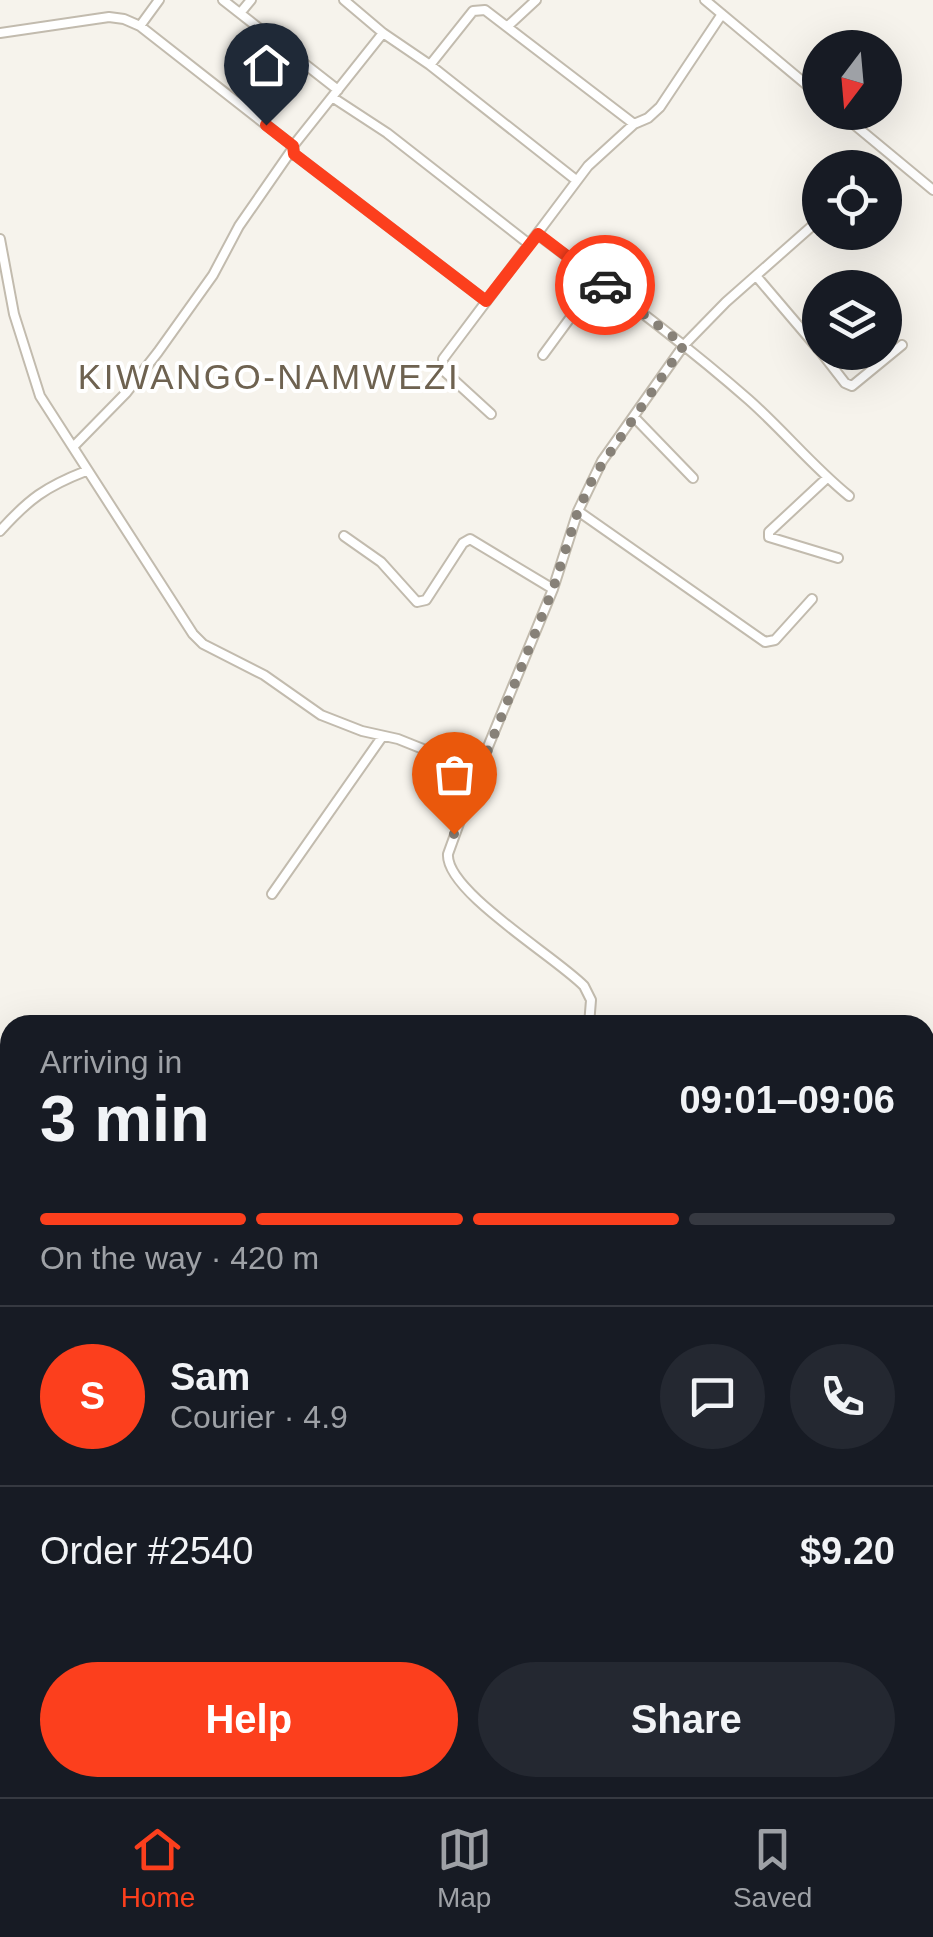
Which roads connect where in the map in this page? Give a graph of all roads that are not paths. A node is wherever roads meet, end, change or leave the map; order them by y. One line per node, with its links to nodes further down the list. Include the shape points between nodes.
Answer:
1 (159, 0): 10 (street)
2 (223, 0): 7 (street)
3 (251, 0): 7 (street)
4 (344, 0): 12 (street)
5 (536, 0): 9 (street)
6 (706, 0): 8 (street)
7 (241, 12): 15 (street)
8 (722, 14): 14 (street); 16 (street, via 660,107)
9 (509, 25): 13 (street, via 485,10 473,11); 16 (street)
10 (140, 26): 11 (street, via 109,17); 18 (street)
11 (0, 33)
12 (383, 33): 13 (street); 15 (street)
13 (430, 65): 21 (street)
14 (802, 81)
15 (335, 94): 18 (street); 26 (street)
16 (634, 124): 21 (street)
17 (860, 130): 19 (street)
18 (292, 149): 29 (street); 39 (street, via 158,352)
19 (883, 150)
20 (902, 166): 22 (street)
21 (576, 180): 23 (street)
22 (933, 190)
23 (538, 234): 26 (street); 28 (street)
24 (802, 236): 27 (street)
25 (0, 239): 30 (street)
26 (529, 244): 29 (street)
27 (757, 277): 32 (street); 33 (street)
28 (598, 280): 33 (street); 34 (street)
29 (486, 301): 37 (street, via 442,364)
30 (14, 314): 31 (street); 39 (street, via 40,396)
31 (0, 320)
32 (802, 329)
33 (684, 345): 38 (street); 42 (street)
34 (543, 355)
35 (835, 370): 36 (street, via 852,386)
36 (872, 370)
37 (491, 414)
38 (634, 418): 41 (street); 44 (street, via 602,461)
39 (75, 446): 40 (street)
40 (86, 471): 45 (street, via 30,498); 50 (street, via 204,644 321,715)
41 (693, 478)
42 (827, 478): 43 (street); 47 (street, via 769,537)
43 (850, 496)
44 (578, 511): 48 (street); 49 (street, via 765,642 775,640)
45 (0, 531)
46 (344, 536): 48 (street, via 418,602 470,539)
47 (838, 558)
48 (553, 589): 51 (street)
49 (812, 599)
50 (382, 737): 51 (street); 52 (street)
51 (478, 771): 53 (street, via 449,868 506,925 584,986)
52 (272, 894)
53 (590, 1015)

